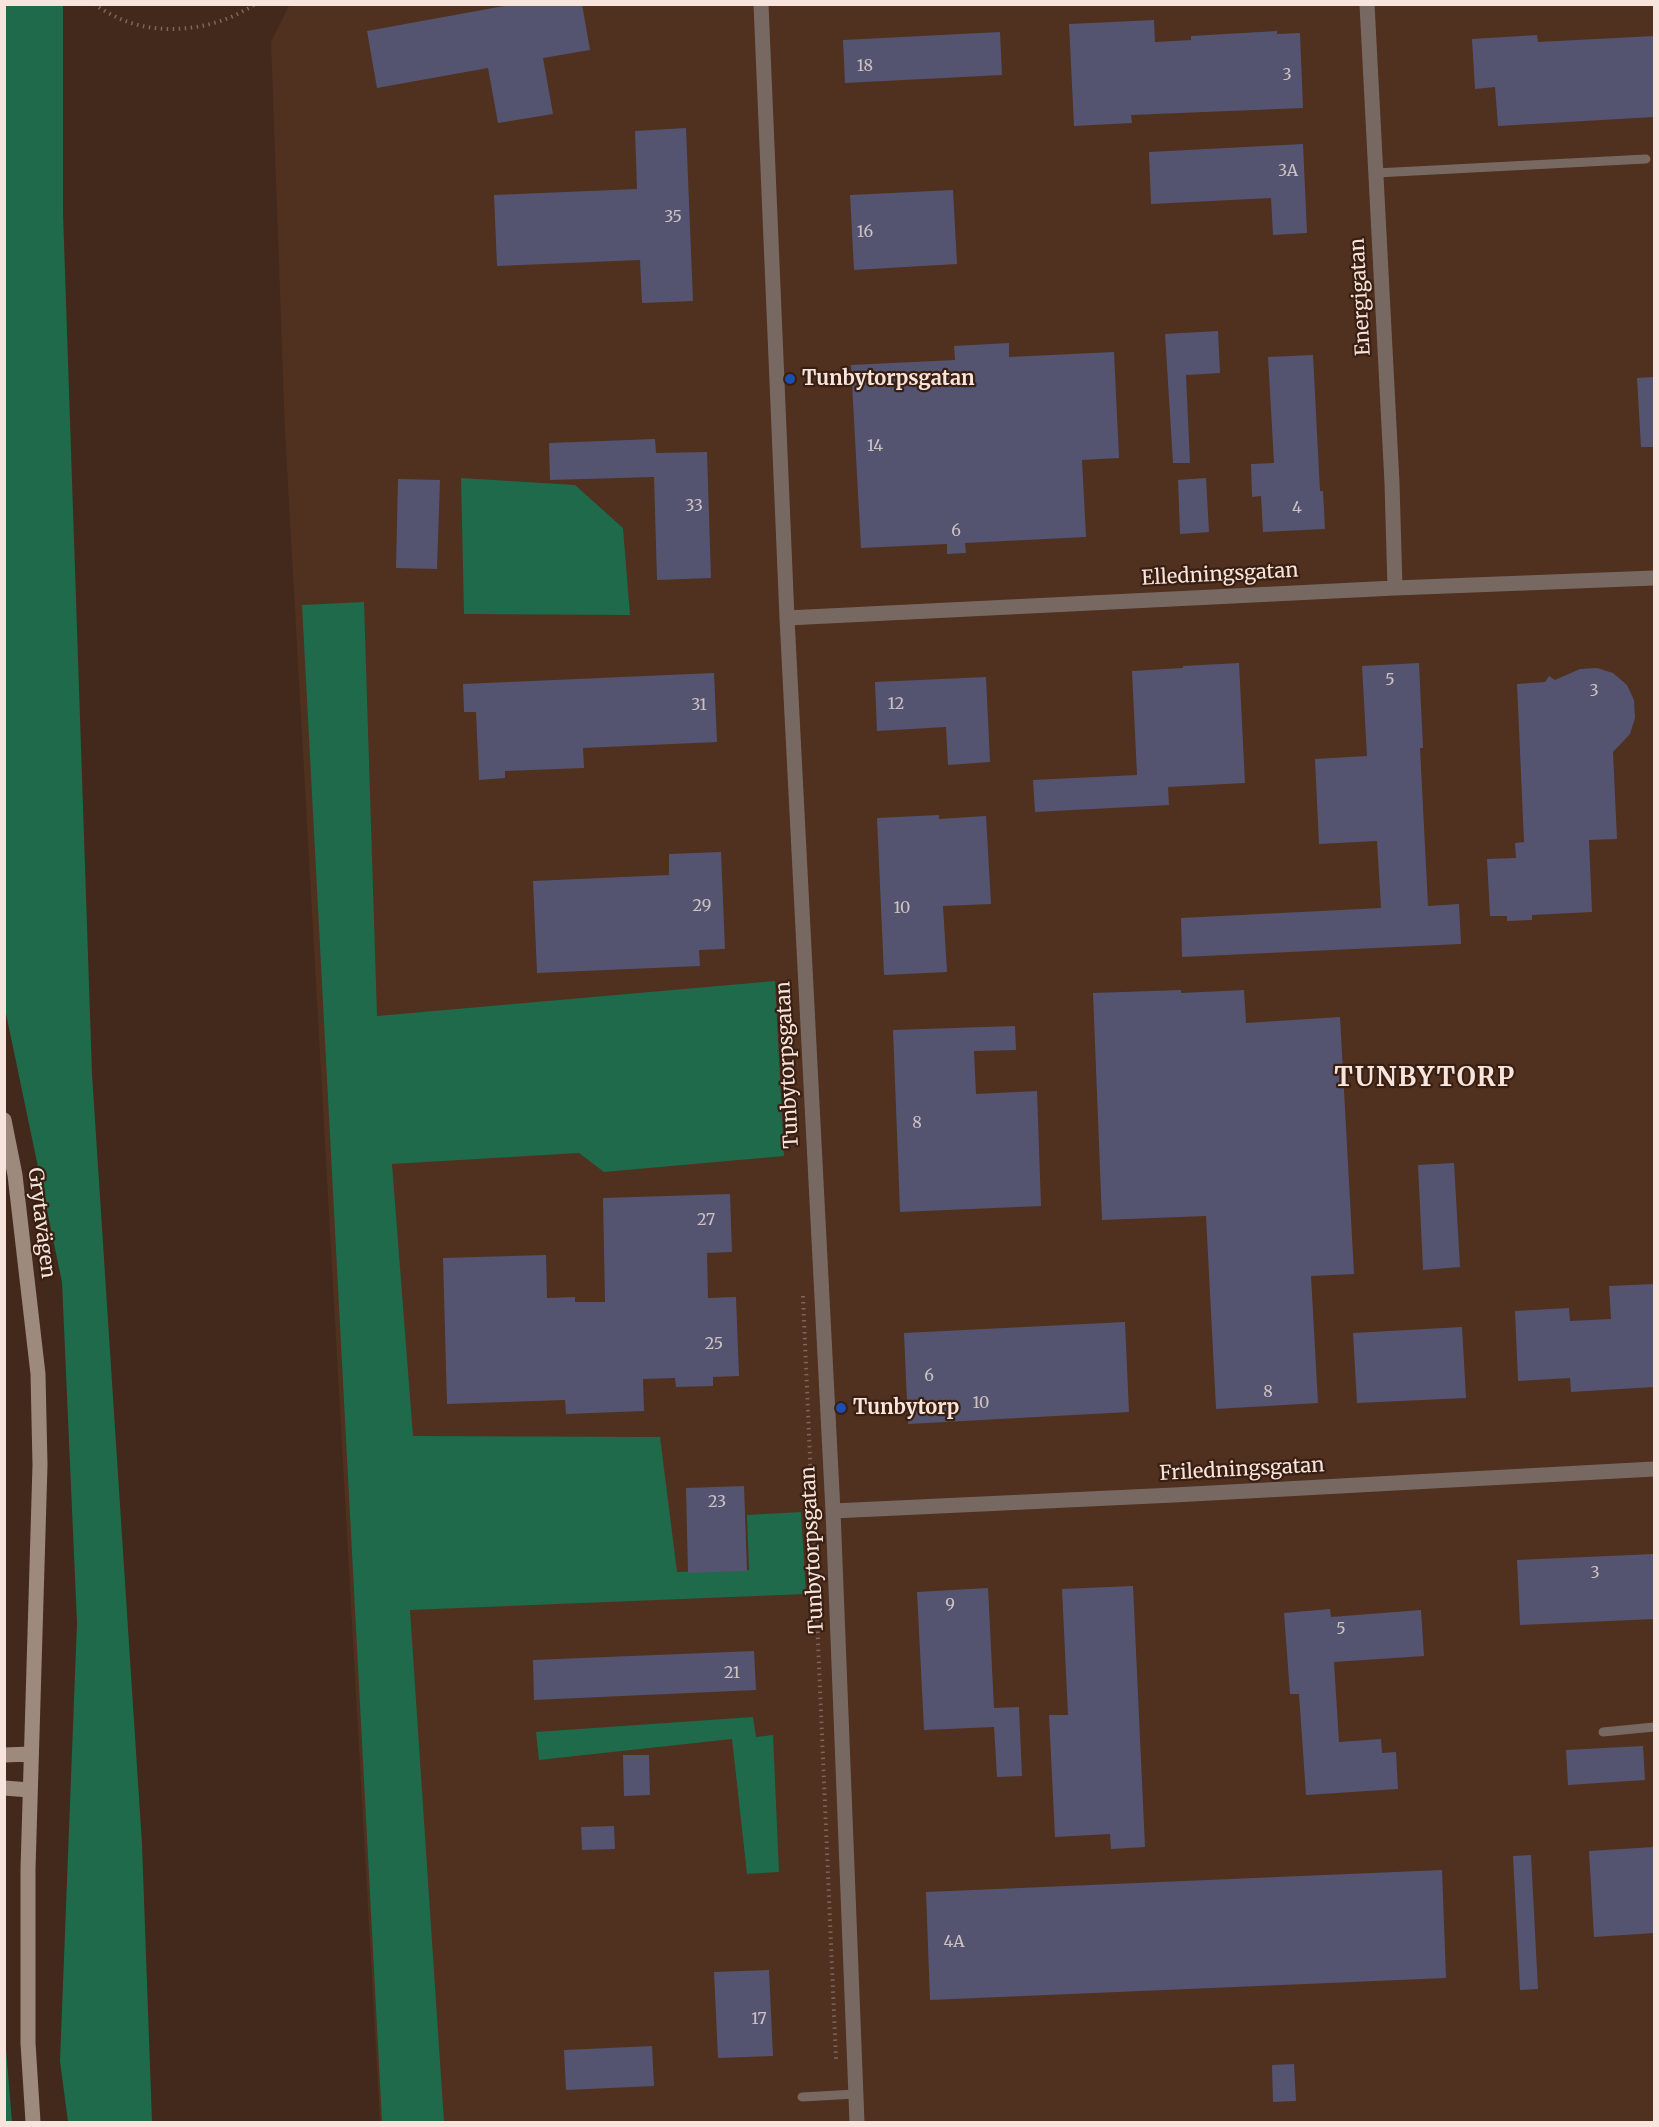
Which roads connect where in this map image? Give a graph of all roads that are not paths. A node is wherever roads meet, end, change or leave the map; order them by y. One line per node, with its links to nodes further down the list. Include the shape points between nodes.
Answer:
1 (761, 4): 7 (street, Tunbytorpsgatan)
2 (1367, 4): 4 (street, Energigatan)
3 (1646, 159): 4 (lane)
4 (1376, 173): 6 (street, Energigatan)
5 (1654, 578): 6 (street, Elledningsgatan)
6 (1395, 588): 7 (street, Elledningsgatan)
7 (787, 618): 10 (street, Tunbytorpsgatan)
8 (4, 1120): 13 (street, Grytavägen, via 15,1175 38,1374 40,1465)
9 (1654, 1469): 10 (street, Friledningsgatan)
10 (833, 1511): 17 (street, Tunbytorpsgatan)
11 (1654, 1727): 12 (lane)
12 (1604, 1732)
13 (31, 1754): 14 (street); 16 (street, Grytavägen)
14 (4, 1755)
15 (4, 1788): 16 (street)
16 (30, 1790): 19 (street, Grytavägen, via 28,2043)
17 (856, 2094): 18 (lane); 20 (street, Tunbytorpsgatan)
18 (802, 2097)
19 (33, 2122)
20 (857, 2122)

